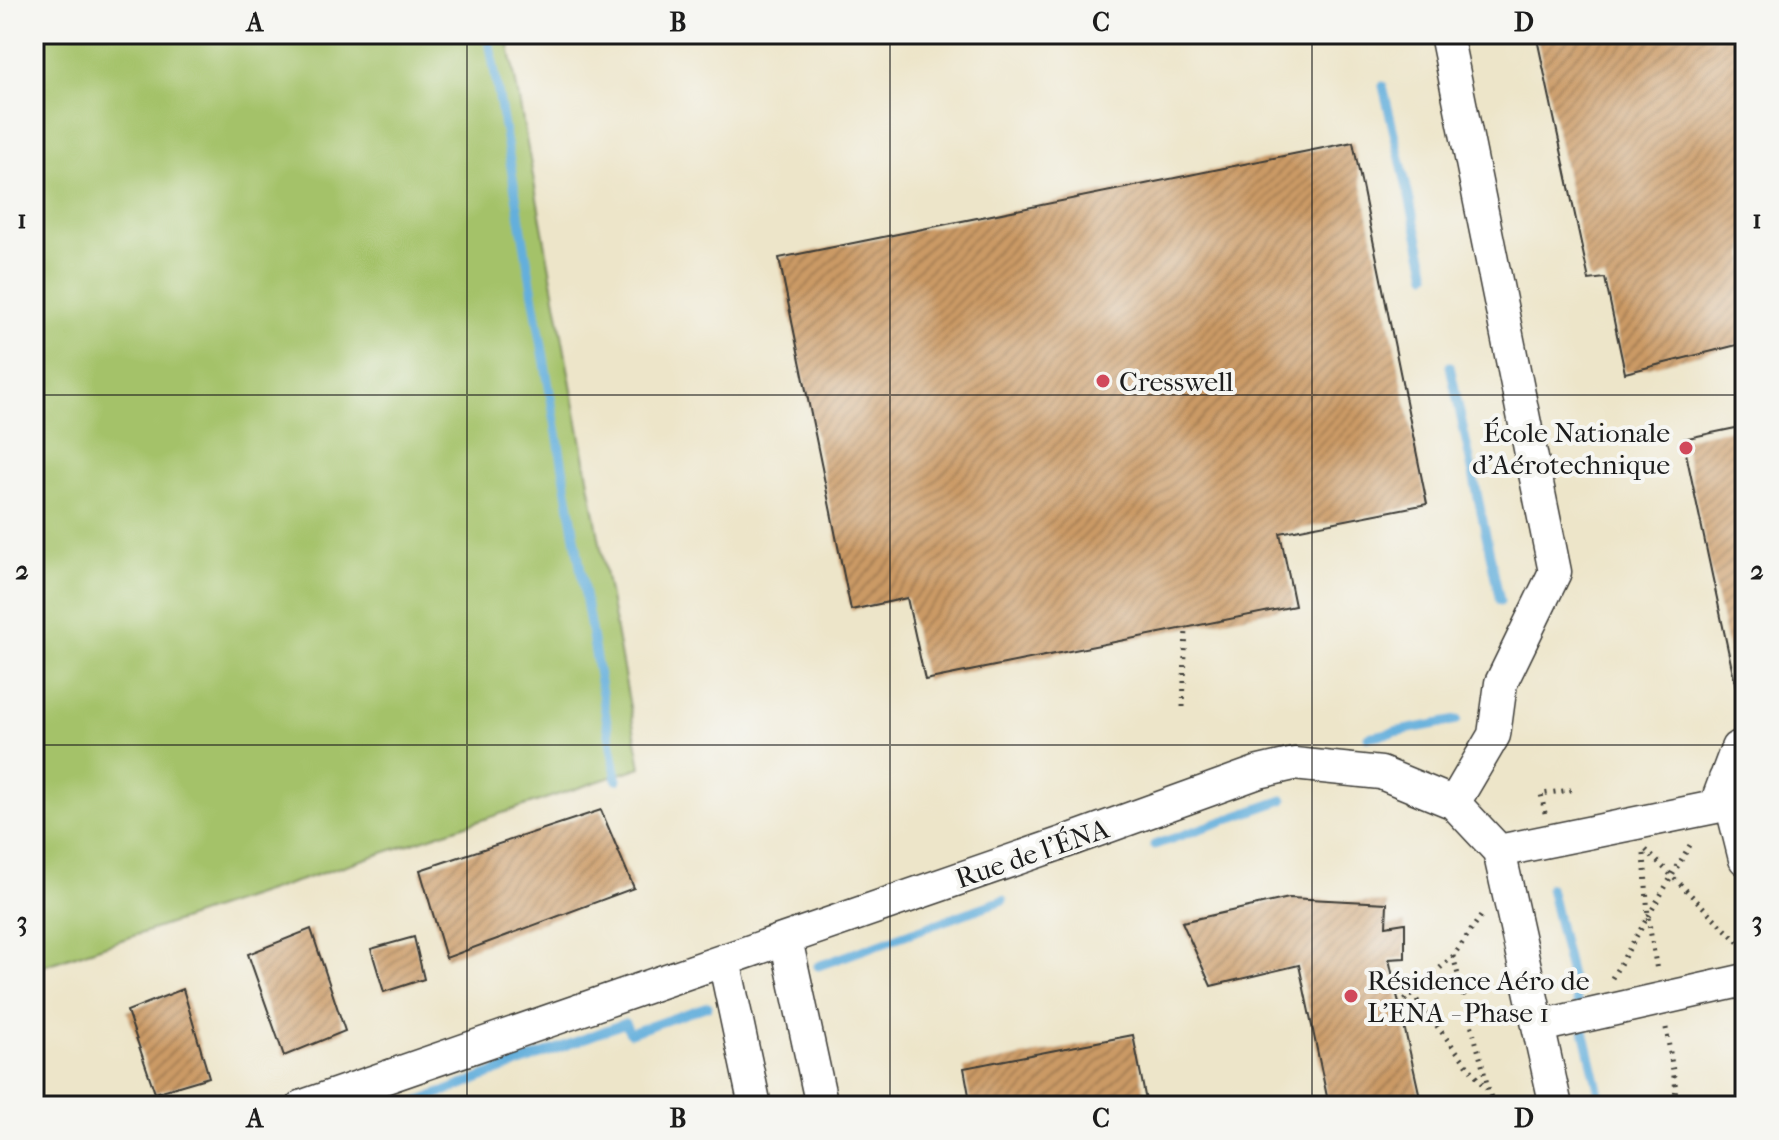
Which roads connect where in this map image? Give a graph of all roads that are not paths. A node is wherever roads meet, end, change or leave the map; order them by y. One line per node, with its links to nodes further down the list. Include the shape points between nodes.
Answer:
1 (1446, 34): 4 (street, via 1555,572 1501,683 1494,735)
2 (1745, 746): 3 (street, via 1737,748)
3 (1720, 793): 5 (street); 6 (street)
4 (1454, 803): 5 (street, Rue de l'ÉNA); 7 (street, Rue de l'ÉNA, via 1381,773 1294,764)
5 (1499, 851): 10 (street, Rue de l'ÉNA)
6 (1745, 859)
7 (786, 939): 8 (street, Rue de l'ÉNA); 13 (street)
8 (724, 960): 11 (street, Rue de l'ÉNA); 12 (street)
9 (1745, 980): 10 (street)
10 (1540, 1026): 14 (street, Rue de l'ÉNA)
11 (303, 1106)
12 (755, 1106)
13 (822, 1106)
14 (1556, 1106)

